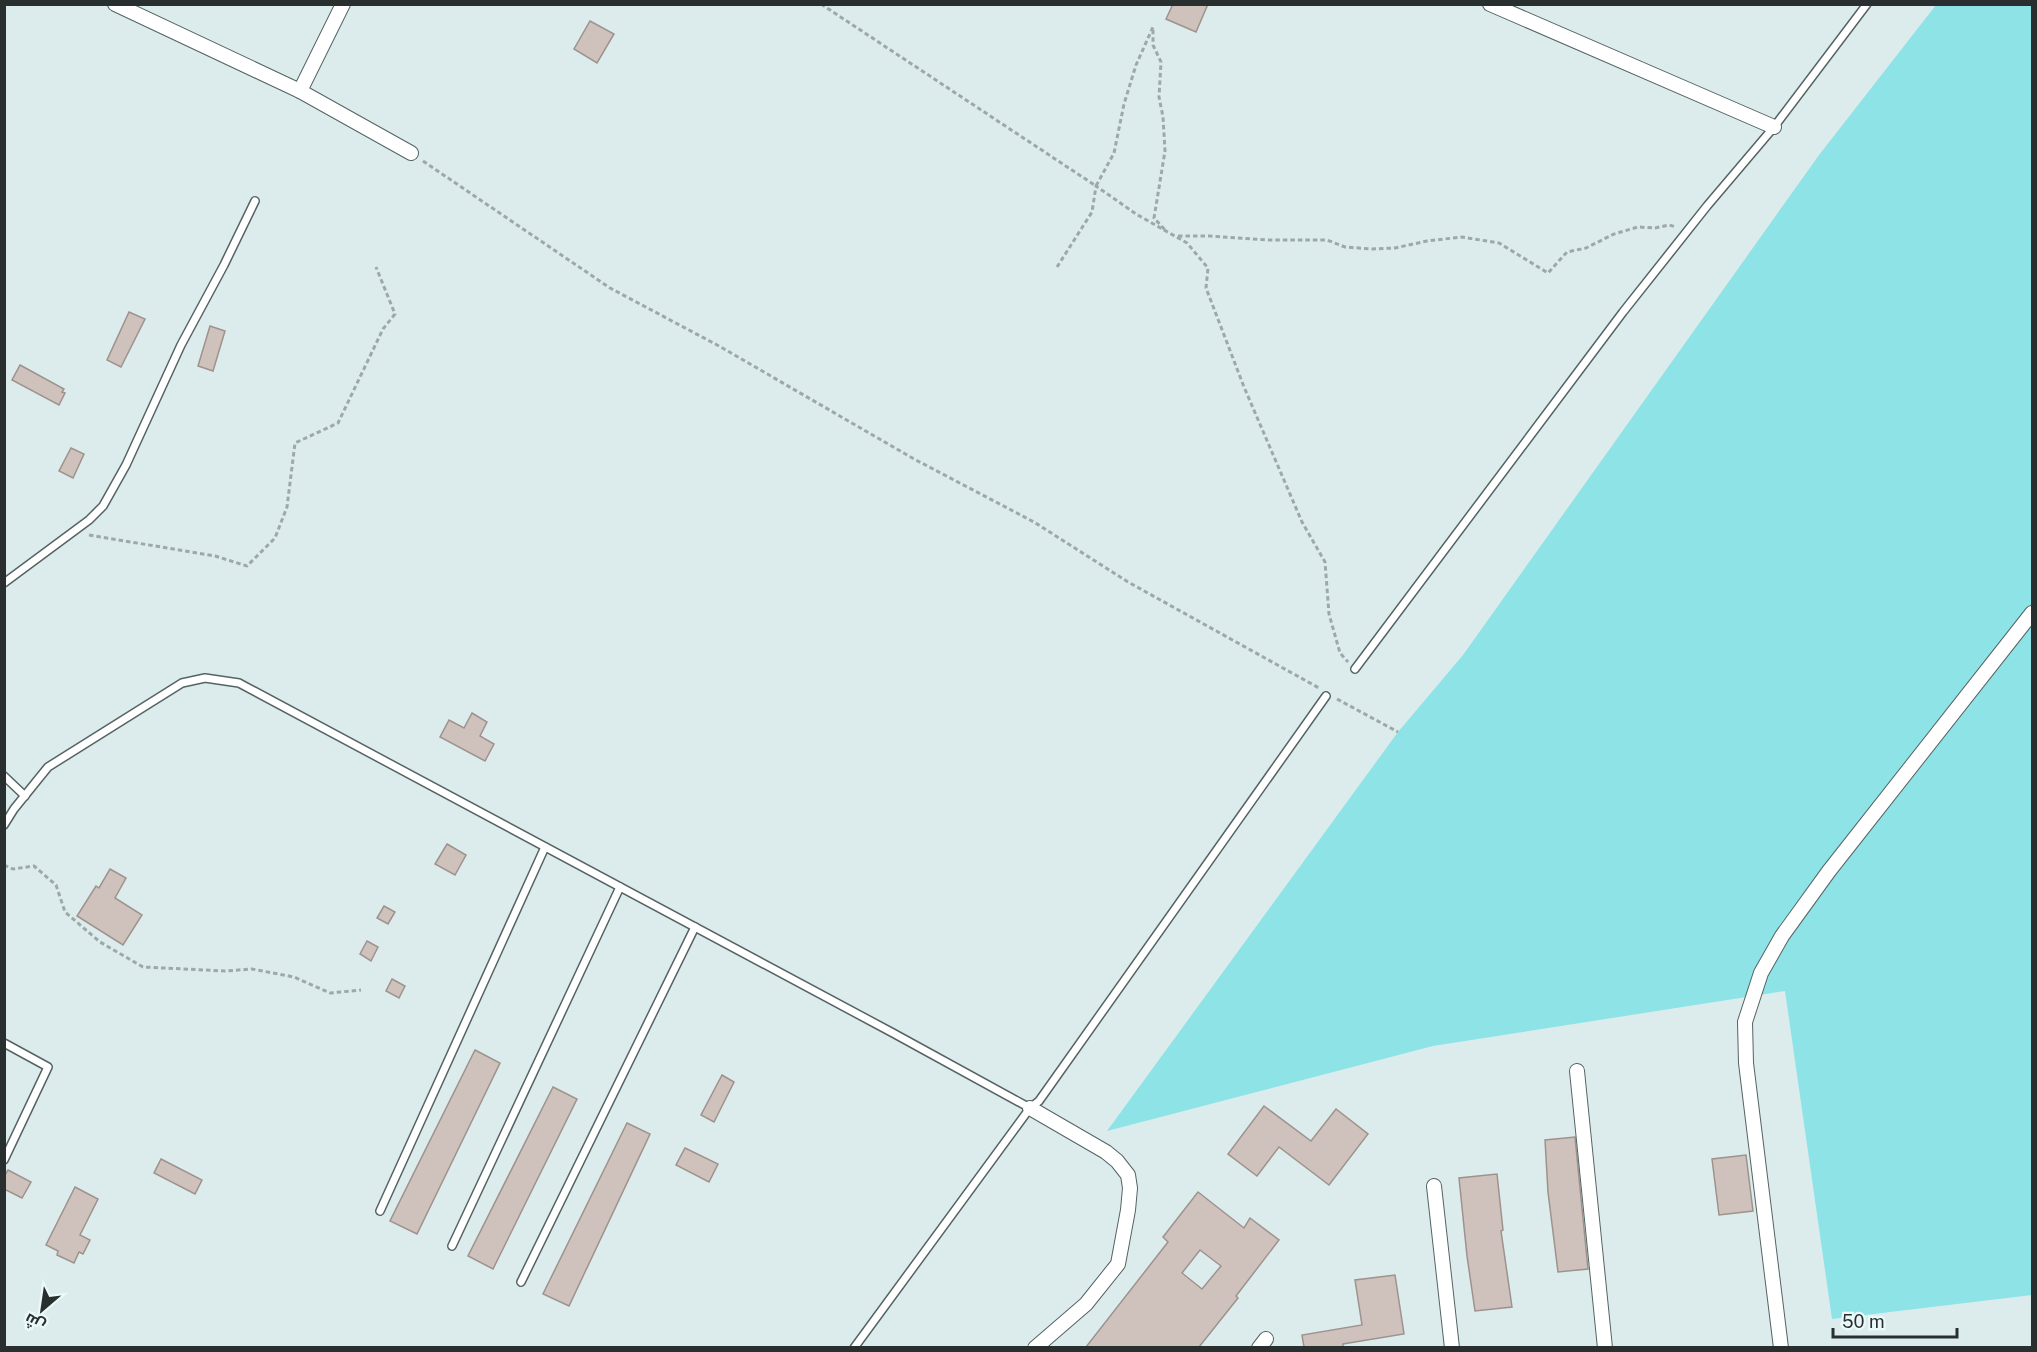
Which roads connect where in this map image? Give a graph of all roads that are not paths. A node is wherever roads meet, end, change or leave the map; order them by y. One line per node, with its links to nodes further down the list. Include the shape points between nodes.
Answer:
1 (115, 4): 5 (street)
2 (343, 4): 5 (street)
3 (1490, 4): 6 (street)
4 (1867, 4): 6 (lane)
5 (300, 91): 7 (street)
6 (1774, 127): 11 (lane, via 1623,312)
7 (411, 153)
8 (255, 201): 9 (lane, via 103,506)
9 (4, 583)
10 (2032, 613): 33 (street, via 1829,871 1782,936 1761,973 1745,1022 1746,1063)
11 (1355, 669)
12 (1326, 694): 21 (lane, via 1039,1101)
13 (4, 776): 14 (lane)
14 (25, 796): 15 (lane); 16 (lane, via 48,767 72,751 182,683 205,678 238,684)
15 (4, 825)
16 (545, 848): 17 (lane); 24 (lane)
17 (620, 887): 18 (lane); 25 (lane)
18 (695, 927): 21 (lane); 26 (lane)
19 (4, 1043): 22 (lane, via 48,1067)
20 (1577, 1071): 32 (street)
21 (1030, 1108): 27 (lane); 28 (street, via 1106,1152 1128,1175 1130,1188 1118,1263 1086,1304)
22 (4, 1160)
23 (1434, 1186): 31 (street)
24 (380, 1211)
25 (452, 1246)
26 (521, 1282)
27 (854, 1347)
28 (1035, 1347)
29 (1259, 1347): 30 (street, via 1266,1340)
30 (1268, 1347)
31 (1452, 1347)
32 (1605, 1347)
33 (1781, 1347)

